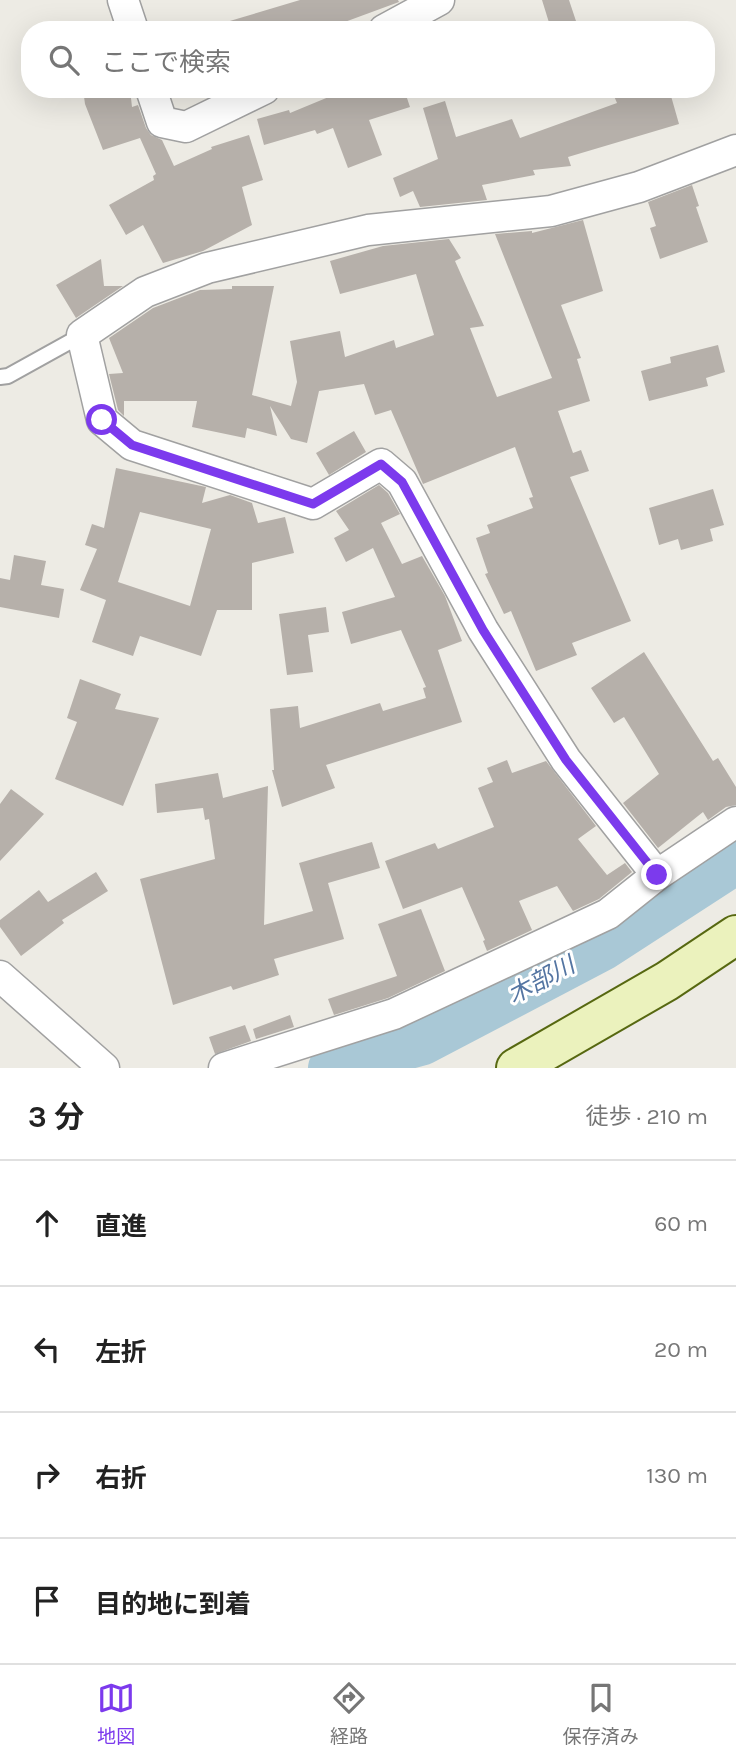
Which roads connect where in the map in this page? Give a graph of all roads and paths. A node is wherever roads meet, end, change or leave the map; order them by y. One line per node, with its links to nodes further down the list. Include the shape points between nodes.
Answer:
1 (123, 0): 3 (street)
2 (439, 0): 4 (street)
3 (129, 21)
4 (400, 21)
5 (154, 98): 6 (street, via 162,121 186,127)
6 (246, 98)
7 (736, 150): 8 (street, via 639,187 551,211 368,230 207,268 145,292)
8 (82, 335): 9 (lane); 11 (street, via 102,420 132,445 313,504 381,464 402,482 483,630 566,760)
9 (0, 377)
10 (736, 822): 11 (street)
11 (657, 875): 15 (street, via 608,914 394,1014)
12 (736, 934): 16 (street, via 667,981)
13 (0, 976): 14 (street)
14 (104, 1068)
15 (224, 1068)
16 (516, 1068)

